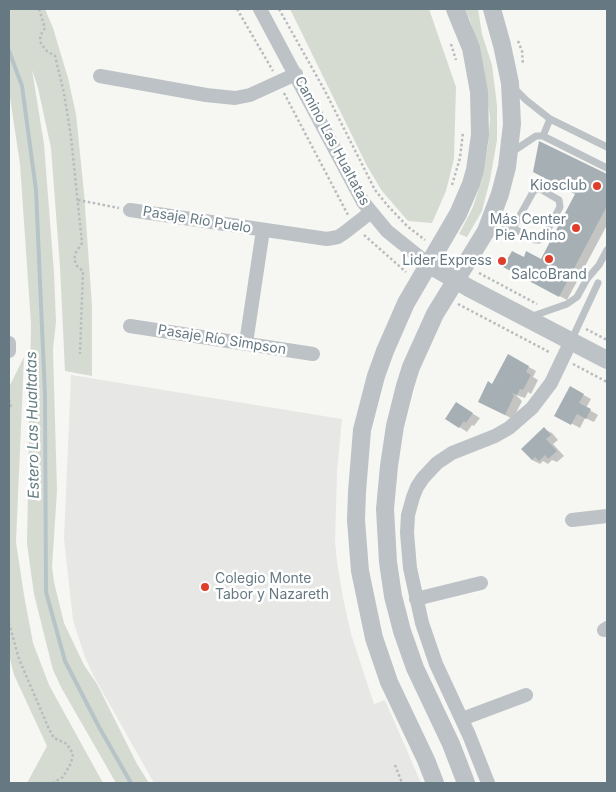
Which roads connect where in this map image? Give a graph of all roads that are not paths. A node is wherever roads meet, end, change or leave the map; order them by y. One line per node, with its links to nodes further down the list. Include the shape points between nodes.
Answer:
1 (260, 9): 4 (street, Camino Las Hualtatas)
2 (455, 9): 18 (street, via 478,78 480,135 475,170 465,200)
3 (492, 9): 6 (street)
4 (296, 74): 5 (street, via 250,95 227,98); 13 (street, Camino Las Hualtatas)
5 (100, 76)
6 (510, 84): 7 (lane); 10 (street, via 512,124)
7 (550, 119): 8 (lane); 9 (lane)
8 (543, 136): 10 (lane, via 536,136); 11 (lane)
9 (607, 147)
10 (509, 154): 14 (street)
11 (607, 168)
12 (130, 210): 16 (street, Pasaje Río Puelo)
13 (370, 212): 16 (street, Pasaje Río Puelo, via 338,237 327,239); 18 (street, Camino Las Hualtatas, via 398,241)
14 (491, 219): 15 (lane); 19 (street)
15 (513, 228): 15 (lane, via 536,240 543,238 560,207 559,200 537,189)
16 (263, 230): 25 (street, Pasaje Río Puelo)
17 (607, 250): 21 (lane, via 582,291 572,301)
18 (428, 264): 19 (street, Camino Las Hualtatas); 35 (street, via 395,326 368,403 359,450 356,520 361,578 379,654)
19 (454, 280): 21 (street, Camino Las Hualtatas); 36 (street, via 426,331 404,386 391,446 385,527 390,579 402,631 420,681)
20 (598, 283): 23 (lane)
21 (527, 318): 23 (street, Camino Las Hualtatas)
22 (130, 326): 25 (street, Pasaje Río Simpson)
23 (571, 341): 28 (street, Camino Las Hualtatas); 32 (street, via 542,395 521,419 495,436 444,458 417,487 410,506 407,533)
24 (9, 343): 26 (street)
25 (246, 344): 27 (street, Pasaje Río Simpson)
26 (9, 351)
27 (313, 354)
28 (607, 360)
29 (607, 516): 30 (street)
30 (572, 520)
31 (481, 583): 32 (street)
32 (416, 600): 34 (street, via 436,664)
33 (526, 695): 34 (street)
34 (462, 718): 37 (street)
35 (435, 783)
36 (466, 783)
37 (488, 783)

